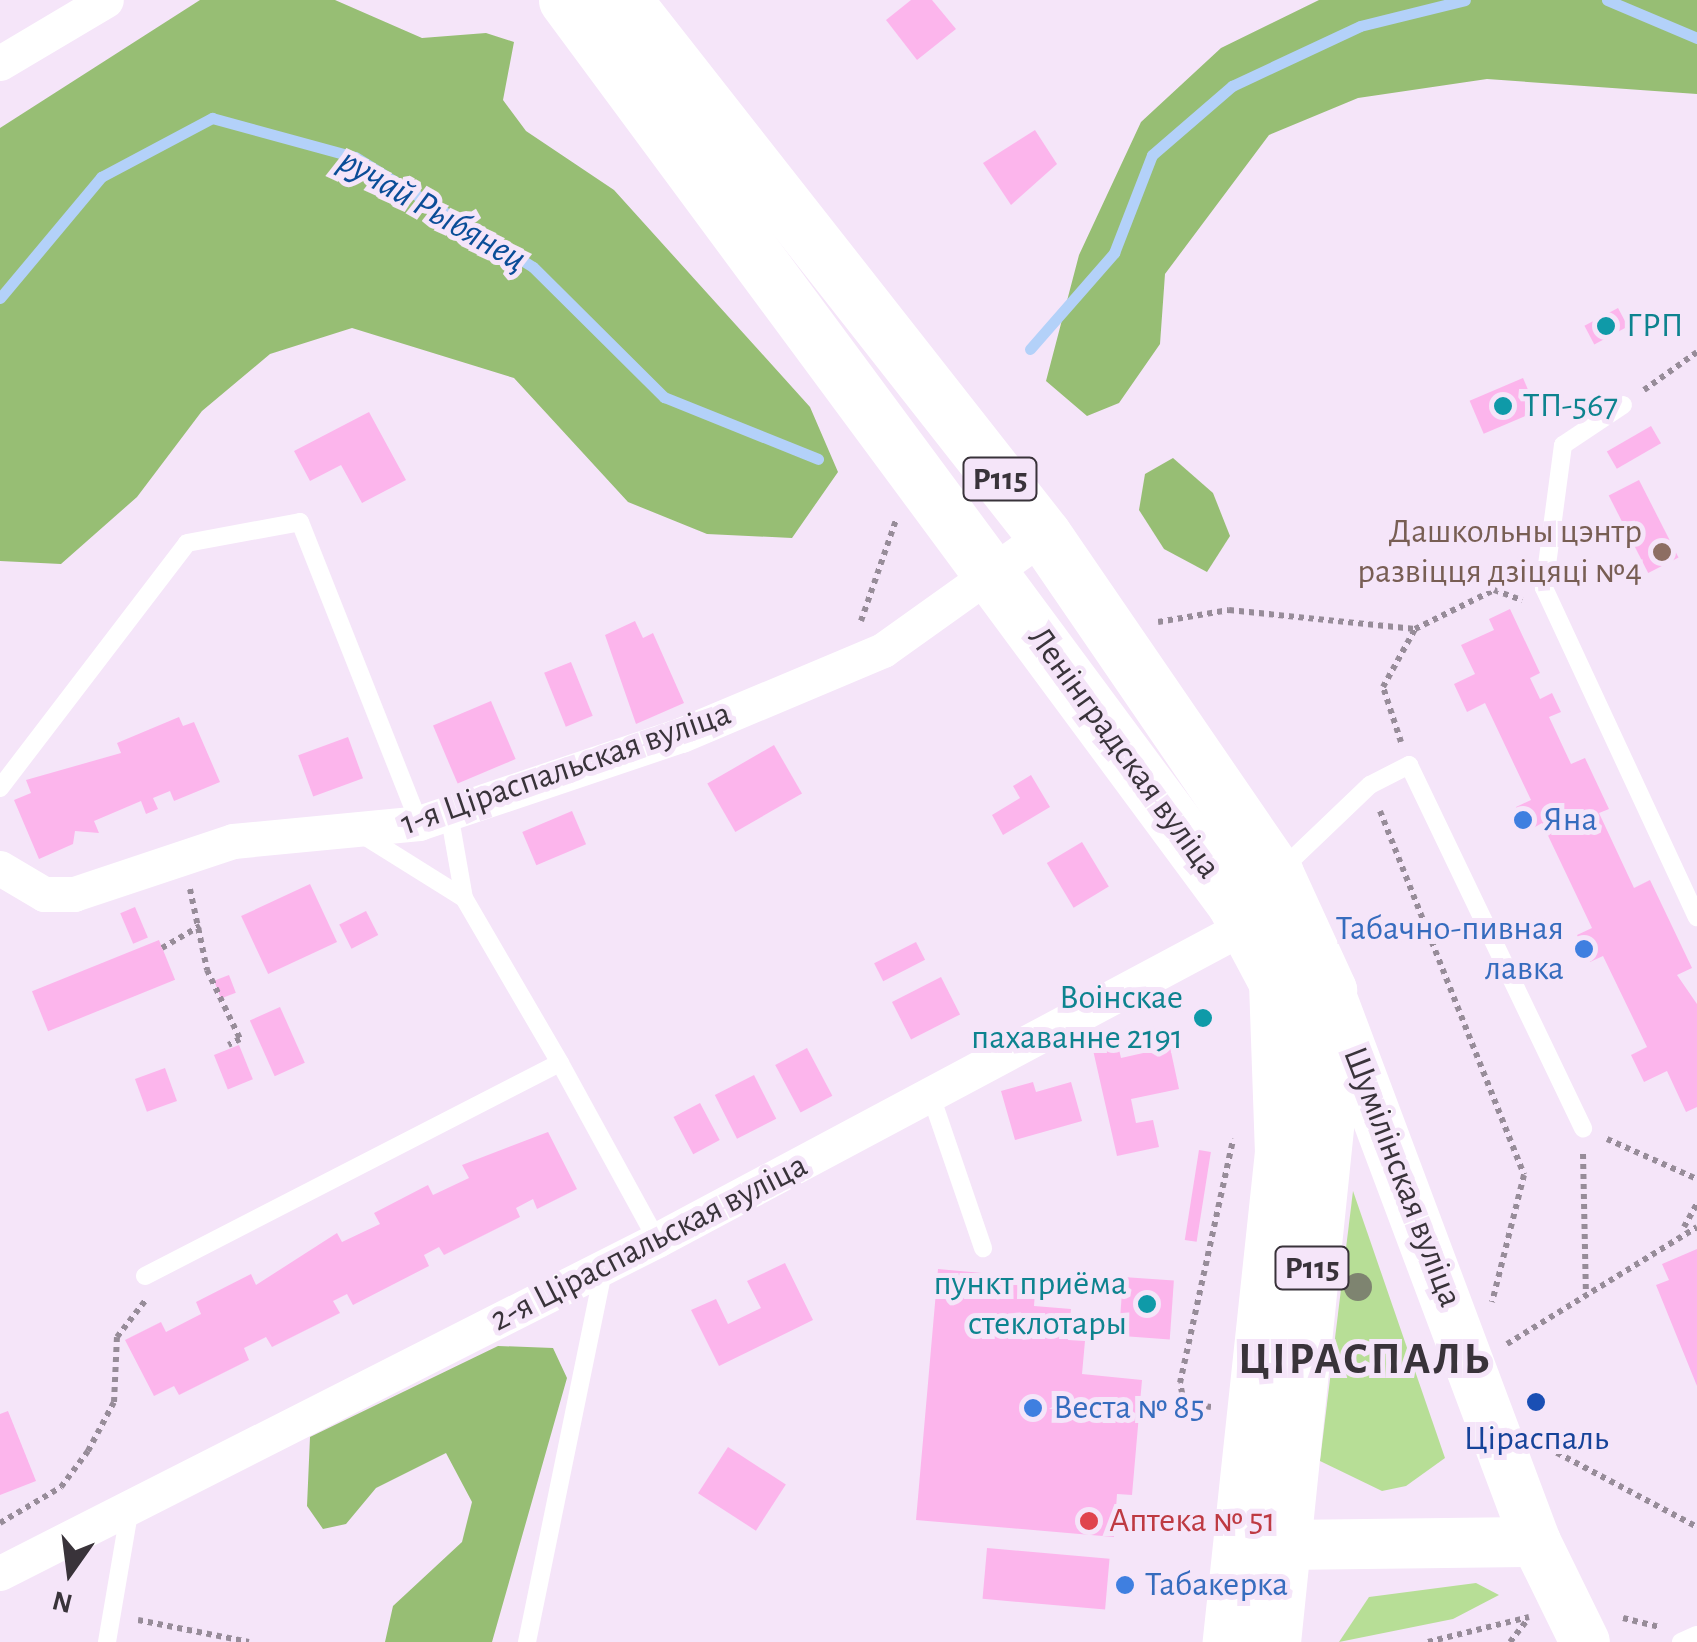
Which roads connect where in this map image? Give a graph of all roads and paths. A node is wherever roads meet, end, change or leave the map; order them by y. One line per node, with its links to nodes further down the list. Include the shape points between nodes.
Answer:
1 (106, 0): 4 (street)
2 (566, 0): 9 (main road, Ленінградская вуліца / Р115)
3 (624, 0): 8 (main road, Ленінградская вуліца / Р115)
4 (0, 63)
5 (1697, 352): 6 (path)
6 (1623, 406): 23 (lane, via 1563,445 1544,588)
7 (902, 499): 13 (path, via 874,596)
8 (1044, 535): 9 (street, 1-я Ціраспальская вуліца); 21 (main road, Ленінградская вуліца / Р115)
9 (994, 575): 13 (street, 1-я Ціраспальская вуліца); 21 (main road, Ленінградская вуліца / Р115)
10 (1531, 607): 12 (path, via 1494,590)
11 (1150, 623): 12 (path, via 1229,610)
12 (1415, 629): 14 (path, via 1382,688)
13 (837, 670): 17 (street, 1-я Ціраспальская вуліца, via 681,735)
14 (1409, 765): 15 (lane); 31 (lane)
15 (1370, 785): 21 (lane); 41 (path, via 1524,1176)
16 (0, 788): 17 (lane, via 188,542 300,522)
17 (434, 818): 18 (street, 1-я Ціраспальская вуліца); 22 (lane)
18 (363, 834): 19 (street, 1-я Ціраспальская вуліца, via 233,841); 22 (lane)
19 (180, 854): 20 (street, 1-я Ціраспальская вуліца, via 74,894 44,894); 24 (path)
20 (0, 868)
21 (1260, 897): 26 (main road, Ленінградская вуліца / Р115); 29 (street, 2-я Ціраспальская вуліца); 48 (main road, Ленінградская вуліца / Р115, via 1276,982 1284,1103)
22 (464, 898): 28 (lane)
23 (1697, 917)
24 (200, 926): 25 (path); 27 (path, via 207,970 240,1039)
25 (162, 948)
26 (1329, 990): 48 (main road, Ленінградская вуліца / Р115, via 1329,1100); 49 (main road, Шумілінская вуліца)
27 (228, 1044)
28 (560, 1063): 36 (lane); 39 (lane)
29 (931, 1096): 36 (street, 2-я Ціраспальская вуліца); 37 (lane)
30 (1235, 1126): 43 (path, via 1180,1383 1184,1402)
31 (1583, 1128): 32 (path); 40 (path)
32 (1697, 1180)
33 (1697, 1204): 35 (path)
34 (1697, 1227): 35 (path)
35 (1684, 1228): 40 (path)
36 (657, 1240): 38 (street, 2-я Ціраспальская вуліца)
37 (983, 1248)
38 (604, 1267): 45 (street, 2-я Ціраспальская вуліца); 57 (lane)
39 (145, 1276): 46 (path, via 146,1299 117,1337 114,1402 88,1451 62,1488)
40 (1586, 1294): 42 (path)
41 (1488, 1318)
42 (1498, 1350)
43 (1222, 1409)
44 (1533, 1440): 47 (path)
45 (130, 1507): 50 (street, 2-я Ціраспальская вуліца); 51 (lane)
46 (0, 1523)
47 (1697, 1528)
48 (1263, 1542): 49 (main road); 58 (main road, Ленінградская вуліца / Р115); 59 (main road, Ленінградская вуліца / Р115)
49 (1536, 1542): 52 (main road, Шумілінская вуліца)
50 (0, 1573)
51 (112, 1616): 55 (lane); 56 (path)
52 (1595, 1628): 53 (path)
53 (1666, 1629)
54 (1697, 1635): 62 (lane)
55 (108, 1642)
56 (250, 1642)
57 (527, 1642)
58 (1230, 1642)
59 (1273, 1642)
60 (1428, 1642): 61 (path, via 1530,1617)
61 (1510, 1642)
62 (1681, 1642)

